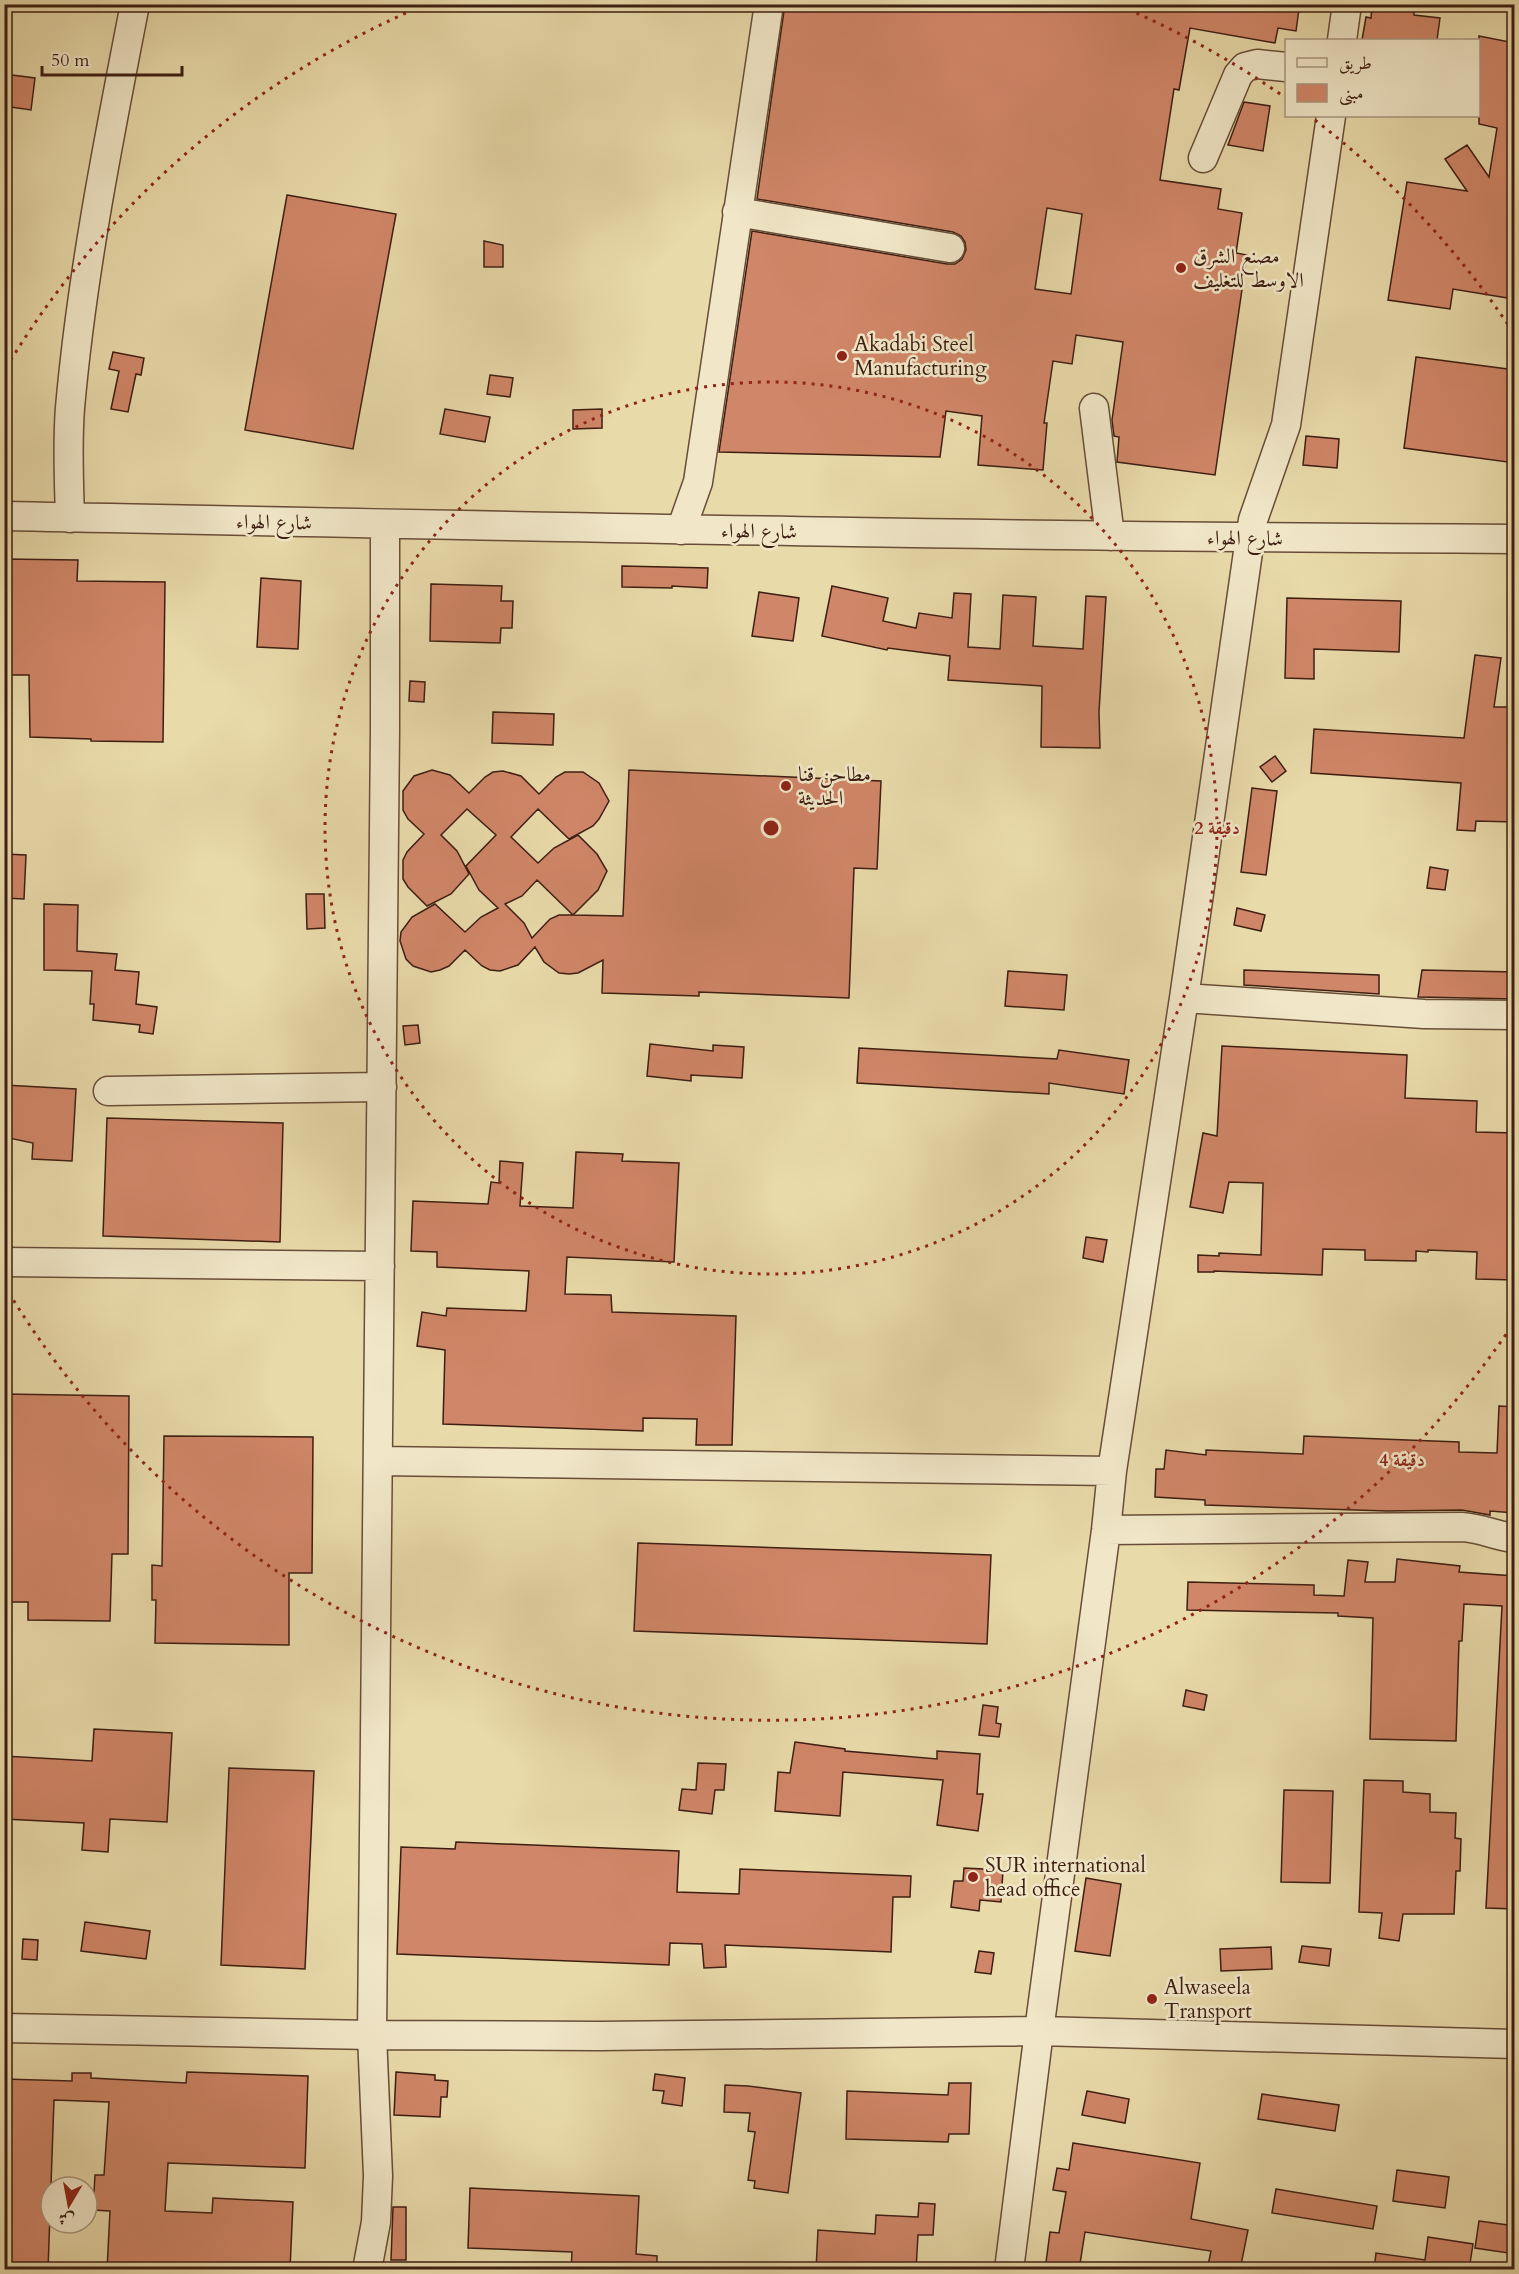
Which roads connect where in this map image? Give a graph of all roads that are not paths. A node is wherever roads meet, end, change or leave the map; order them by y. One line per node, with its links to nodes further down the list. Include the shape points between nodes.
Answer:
1 (135, 4): 12 (street, via 83,291 70,410)
2 (769, 4): 8 (street)
3 (1347, 4): 4 (street)
4 (1342, 39)
5 (1285, 67): 7 (street, via 1245,67 1238,75)
6 (1331, 117): 16 (street, via 1286,425)
7 (1203, 158)
8 (737, 212): 9 (street); 14 (street, via 698,482)
9 (950, 248)
10 (1094, 408): 15 (street)
11 (4, 516): 12 (street, شارع الهواء)
12 (69, 518): 13 (street, شارع الهواء)
13 (385, 524): 14 (street, شارع الهواء); 20 (street)
14 (681, 530): 15 (street, شارع الهواء)
15 (1110, 536): 16 (street, شارع الهواء)
16 (1250, 538): 17 (street, شارع الهواء); 18 (street)
17 (1515, 539)
18 (1184, 998): 19 (street, via 1424,1014); 25 (street)
19 (1515, 1015)
20 (382, 1087): 21 (street); 23 (street)
21 (108, 1091)
22 (4, 1262): 23 (street)
23 (380, 1266): 24 (street)
24 (378, 1461): 25 (street); 30 (street)
25 (1112, 1471): 26 (street)
26 (1107, 1530): 27 (street, via 1477,1527); 29 (street)
27 (1515, 1538)
28 (4, 2028): 30 (street)
29 (1039, 2031): 30 (street); 31 (street); 33 (street)
30 (372, 2035): 32 (street, via 378,2176 376,2222)
31 (1515, 2044)
32 (367, 2270)
33 (1009, 2270)

